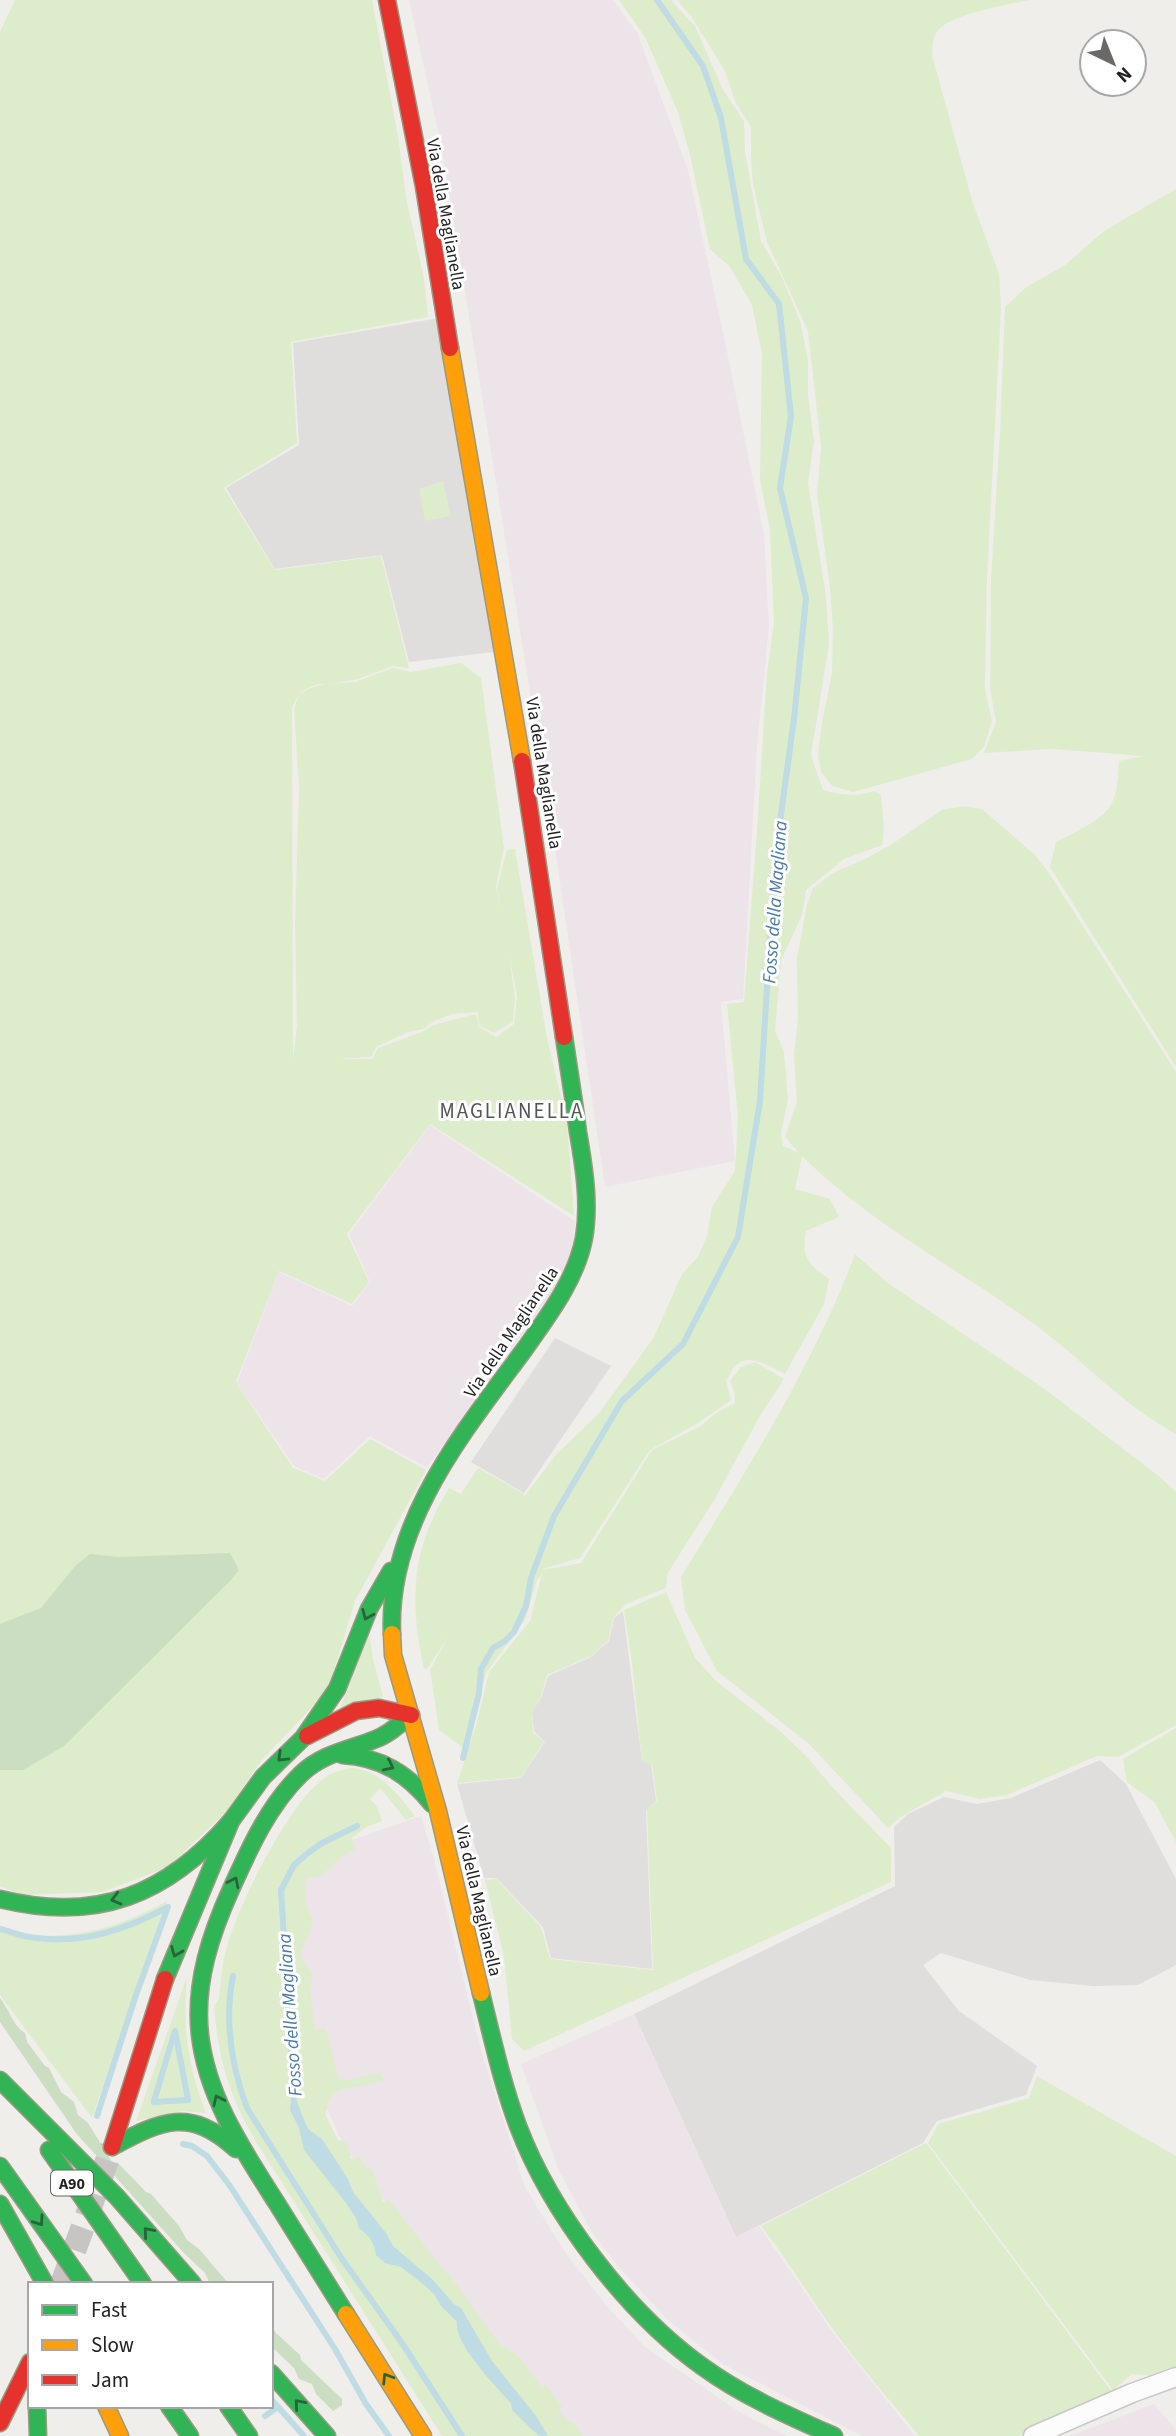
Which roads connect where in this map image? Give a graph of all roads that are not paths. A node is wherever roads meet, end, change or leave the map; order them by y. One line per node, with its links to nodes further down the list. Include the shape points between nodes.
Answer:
1 (387, 0): 2 (main road, Via della Maglianella, via 508,666 587,1215 583,1249 565,1289 438,1474)
2 (400, 1556): 3 (main road, Via della Maglianella, via 390,1637); 4 (main road, one-way to 4, via 369,1609 337,1689)
3 (411, 1715): 4 (main road, via 379,1708 356,1712); 5 (main road, via 379,1738); 6 (main road, Via della Maglianella)
4 (303, 1738): 7 (main road, one-way to 7, via 263,1777)
5 (324, 1756): 6 (main road, one-way to 6, via 363,1756 396,1768); 11 (main road, one-way to 5, via 216,2097 203,2057 199,2007 203,1963 223,1905 260,1830 301,1774)
6 (438, 1811): 31 (main road, Via della Maglianella, via 510,2103 560,2208 604,2270 687,2355 714,2375)
7 (231, 1821): 8 (main road, one-way to 8, via 186,1867 123,1897 49,1908); 11 (main road, one-way to 11, via 162,1987 112,2147 151,2126 189,2122 223,2134)
8 (0, 1899)
9 (0, 2081): 15 (main road, A90); 16 (main road, one-way to 9, via 117,2197)
10 (0, 2166): 14 (main road, A90, one-way to 14)
11 (255, 2169): 30 (main road, one-way to 11)
12 (0, 2204): 13 (main road)
13 (44, 2282)
14 (83, 2282)
15 (141, 2282)
16 (191, 2282)
17 (28, 2366): 24 (main road)
18 (273, 2375): 29 (main road, one-way to 18)
19 (1176, 2377): 32 (street)
20 (37, 2408): 25 (main road)
21 (107, 2408): 26 (main road)
22 (170, 2408): 27 (main road)
23 (229, 2408): 28 (main road)
24 (0, 2423)
25 (38, 2436)
26 (121, 2436)
27 (190, 2436)
28 (249, 2436)
29 (327, 2436)
30 (423, 2436)
31 (834, 2436)
32 (1033, 2436)

